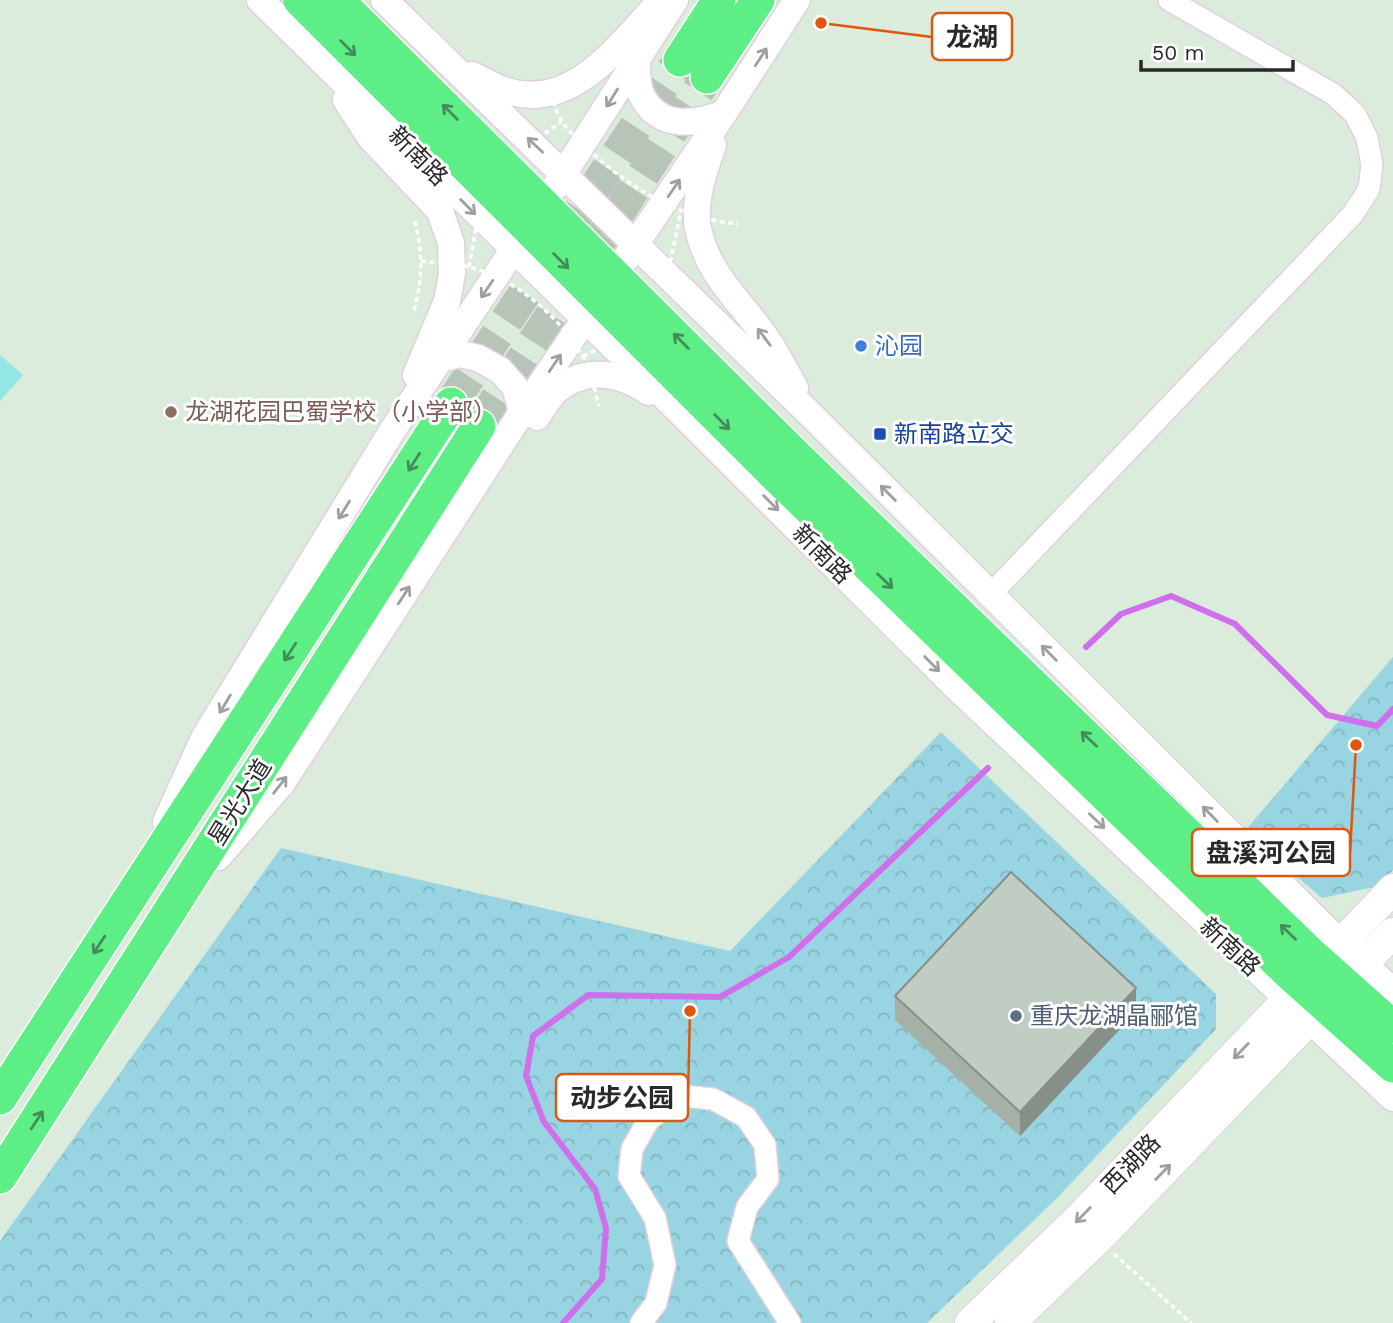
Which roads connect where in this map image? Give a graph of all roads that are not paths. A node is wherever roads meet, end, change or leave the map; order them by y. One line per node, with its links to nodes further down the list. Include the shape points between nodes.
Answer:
1 (260, 0): 11 (street, 新南路)
2 (300, 0): 37 (main road, 新南路, one-way to 37, bridge, via 774,474 1290,974)
3 (337, 0): 36 (main road, 新南路, one-way to 3, bridge, via 1312,955 795,455)
4 (384, 0): 13 (street)
5 (662, 0): 13 (street, via 599,66 578,82 558,89 534,95 508,92)
6 (675, 0): 12 (street)
7 (719, 0): 8 (main road, via 694,68)
8 (758, 0)
9 (797, 0): 14 (street, one-way to 9)
10 (1169, 0): 27 (street, via 1333,94 1355,114 1367,138 1372,165 1369,189 1344,224)
11 (316, 55): 17 (street, 新南路, one-way to 17); 25 (street, via 370,136 440,211 451,243 447,301)
12 (637, 58): 14 (street, via 642,96 666,118 686,124); 15 (street, one-way to 15)
13 (449, 63): 15 (street, one-way to 13)
14 (724, 113): 16 (street, one-way to 14); 23 (street, one-way to 14, via 767,340 727,291 698,227 703,173)
15 (565, 173): 16 (street); 17 (street)
16 (636, 245): 18 (street); 23 (street)
17 (513, 250): 18 (street, 新南路); 19 (street, one-way to 19)
18 (584, 318): 21 (street, 新南路); 22 (street, one-way to 18)
19 (440, 359): 22 (street, via 461,354 500,370 515,387); 25 (street)
20 (451, 404): 28 (main road, 星光大道, one-way to 28)
21 (679, 411): 26 (street, via 614,375 572,380 555,391 513,450); 35 (street, 新南路, one-way to 35, via 953,684)
22 (522, 412): 26 (street)
23 (812, 416): 27 (street, one-way to 23)
24 (479, 426): 30 (main road, 星光大道)
25 (392, 430): 28 (street, one-way to 28, via 204,738)
26 (465, 500): 30 (street, one-way to 26, via 282,783)
27 (990, 595): 32 (street, one-way to 27)
28 (136, 888): 38 (main road, 星光大道, one-way to 38)
29 (1393, 889): 32 (main road)
30 (171, 911): 40 (main road, 星光大道, one-way to 30)
31 (1393, 933): 33 (main road)
32 (1341, 944): 33 (street); 35 (main road)
33 (1363, 965): 34 (street); 35 (main road)
34 (1393, 991)
35 (1299, 1011): 39 (street, 新南路); 43 (main road, 西湖路, one-way to 43); 44 (main road, 西湖路, one-way to 35, via 1098,1239)
36 (1393, 1027)
37 (1393, 1066)
38 (0, 1098)
39 (1393, 1098)
40 (0, 1177)
41 (641, 1323): 42 (street, via 656,1303 665,1265 655,1218 629,1176 632,1149 649,1119 684,1096 713,1098 746,1117 765,1145 768,1179 747,1207 738,1241)
42 (790, 1323)
43 (970, 1323)
44 (1010, 1323)

